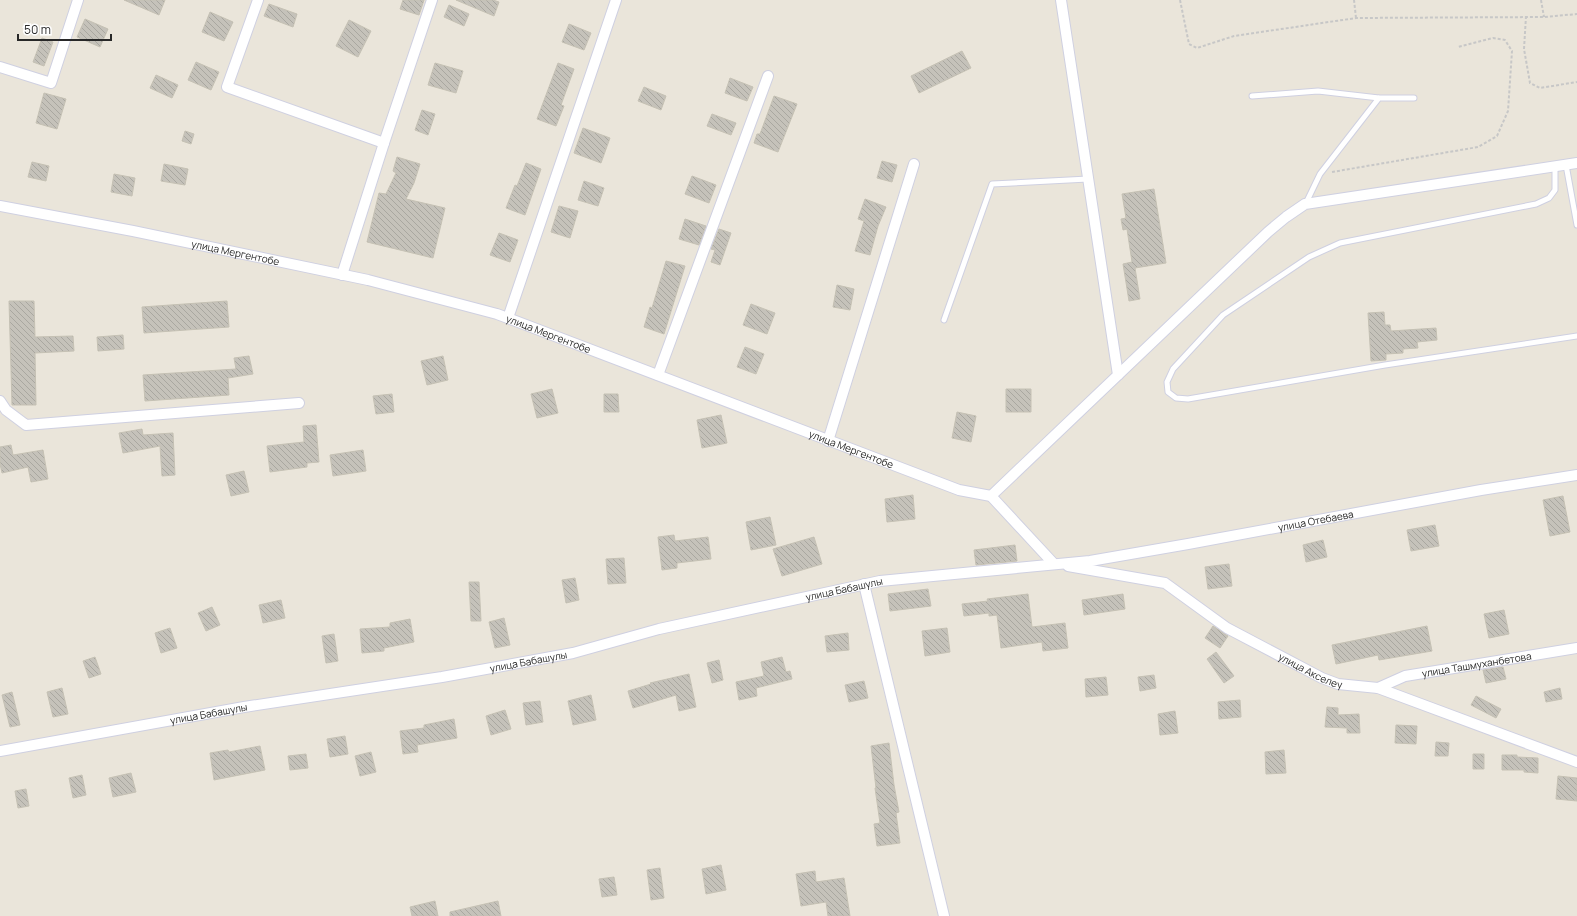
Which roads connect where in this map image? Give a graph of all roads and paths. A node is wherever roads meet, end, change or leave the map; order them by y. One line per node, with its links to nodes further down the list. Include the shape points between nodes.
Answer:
1 (78, 0): 14 (street, via 50,83)
2 (258, 0): 20 (street, via 227,87)
3 (432, 0): 20 (street)
4 (616, 0): 31 (street)
5 (1061, 0): 26 (street)
6 (1180, 0): 12 (path, via 1189,44 1197,48 1234,36)
7 (1354, 0): 12 (path)
8 (1541, 0): 11 (path)
9 (1577, 14): 11 (path)
10 (1526, 16): 11 (path); 12 (path); 16 (path, via 1524,48 1530,83 1540,88)
11 (1544, 17)
12 (1356, 18)
13 (1458, 47): 25 (path, via 1493,38 1505,40 1512,51 1508,111 1497,136 1478,147)
14 (0, 67)
15 (768, 76): 34 (street)
16 (1577, 82)
17 (1252, 96): 18 (lane, via 1318,91)
18 (1379, 98): 19 (lane); 25 (lane)
19 (1414, 98)
20 (384, 143): 30 (street)
21 (1577, 163): 23 (street)
22 (914, 164): 38 (street)
23 (1566, 165): 24 (street); 29 (lane)
24 (1555, 166): 27 (street); 33 (lane, via 1554,190 1549,198 1536,204 1340,243 1309,257 1223,315 1173,370 1167,382 1168,392 1176,398 1188,399 1385,365)
25 (1320, 174): 27 (lane)
26 (1088, 179): 32 (lane, via 992,184); 35 (street)
27 (1305, 204): 35 (street, via 1268,232)
28 (0, 206): 30 (street, улица Мергентобе)
29 (1577, 226)
30 (342, 275): 31 (street, улица Мергентобе)
31 (508, 318): 34 (street, улица Мергентобе)
32 (944, 320)
33 (1577, 336)
34 (658, 375): 38 (street, улица Мергентобе)
35 (1118, 375): 40 (street)
36 (299, 403): 37 (street, via 26,425)
37 (2, 407)
38 (828, 441): 40 (street, улица Мергентобе, via 959,490)
39 (1577, 475): 41 (street, улица Отебаева, via 1481,490 1181,546 1090,561)
40 (991, 496): 41 (street)
41 (1054, 564): 42 (street, улица Бабашулы); 44 (street, улица Акселеу, via 1165,583 1227,628 1322,678 1338,684)
42 (864, 584): 45 (street, улица Бабашулы, via 658,628 573,653 442,677 244,707); 47 (street)
43 (1577, 648): 44 (street, улица Ташмуханбетова, via 1405,676)
44 (1378, 688): 46 (street, улица Акселеу)
45 (0, 751)
46 (1577, 762)
47 (944, 916)

